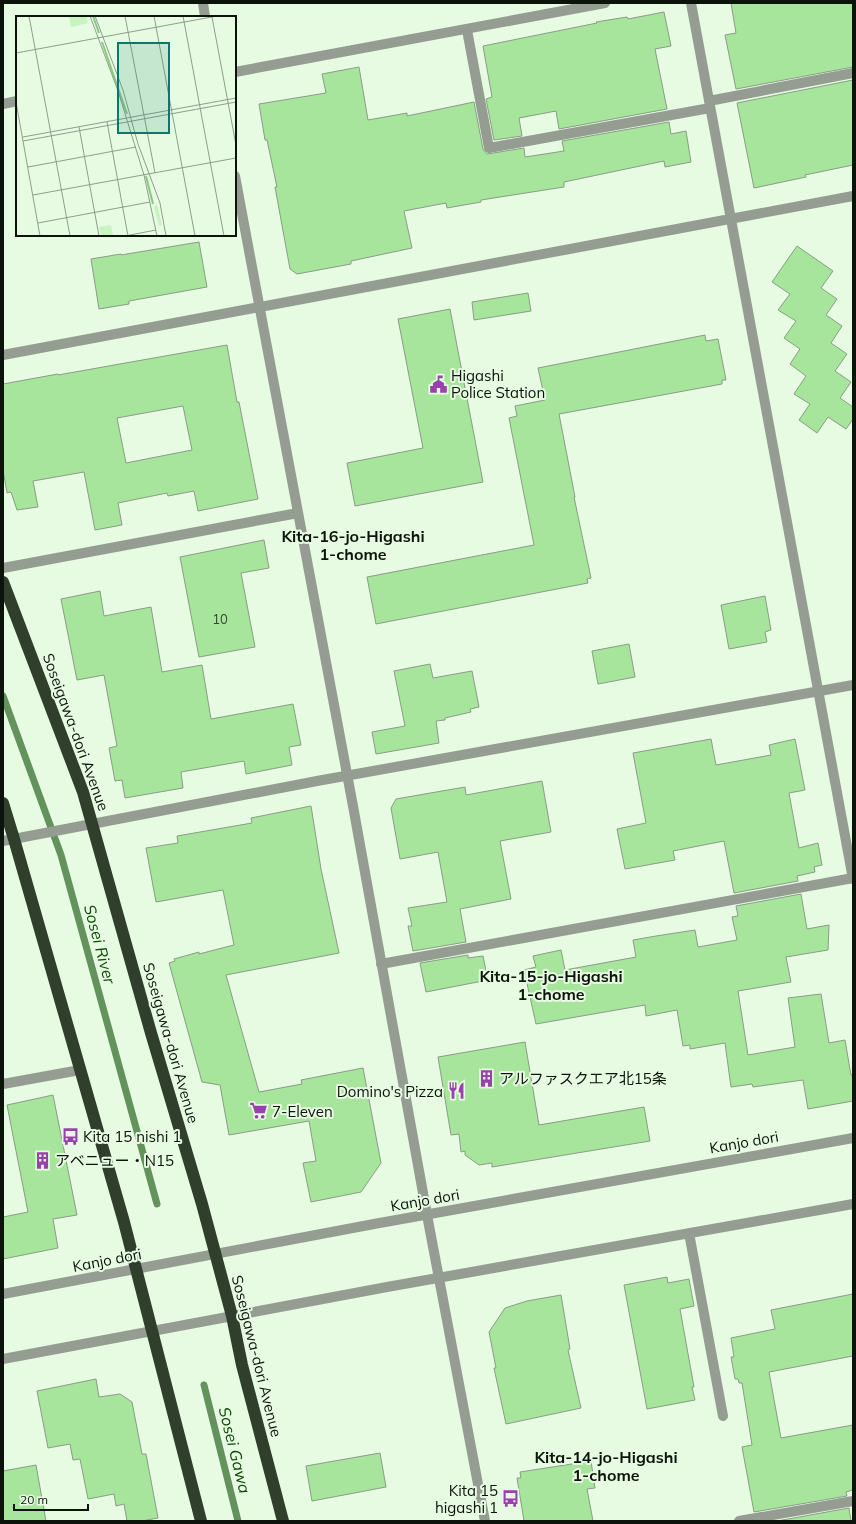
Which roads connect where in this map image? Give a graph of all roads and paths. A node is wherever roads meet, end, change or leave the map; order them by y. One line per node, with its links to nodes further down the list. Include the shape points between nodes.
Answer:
1 (203, 3): 4 (street)
2 (605, 3): 5 (street)
3 (691, 3): 10 (street)
4 (205, 16)
5 (467, 30): 6 (street); 10 (street, via 489,148)
6 (236, 72)
7 (853, 72): 10 (street)
8 (16, 101): 9 (street)
9 (3, 104)
10 (710, 104): 13 (street)
11 (236, 181): 14 (street)
12 (853, 196): 13 (street)
13 (731, 218): 14 (street); 20 (street)
14 (260, 306): 15 (street); 16 (street)
15 (3, 355)
16 (298, 513): 17 (street); 21 (street)
17 (3, 568)
18 (3, 582): 23 (highway, Soseigawa-dori Avenue, via 83,792)
19 (853, 685): 20 (street)
20 (818, 690): 21 (street); 25 (street)
21 (347, 776): 23 (street); 26 (street)
22 (3, 803): 24 (highway)
23 (93, 825): 24 (street); 33 (highway, Soseigawa-dori Avenue)
24 (9, 840): 27 (highway)
25 (853, 879): 26 (street)
26 (381, 964): 31 (street)
27 (80, 1070): 28 (street); 34 (highway)
28 (3, 1084)
29 (853, 1138): 31 (street, Kanjo dori)
30 (853, 1204): 32 (street)
31 (427, 1215): 33 (street, Kanjo dori); 35 (street)
32 (689, 1233): 35 (street); 40 (street)
33 (216, 1255): 34 (street, Kanjo dori); 37 (highway, Soseigawa-dori Avenue)
34 (136, 1270): 36 (street, Kanjo dori); 38 (highway)
35 (439, 1278): 37 (street); 44 (street)
36 (3, 1294)
37 (232, 1316): 38 (street); 43 (highway, Soseigawa-dori Avenue, via 242,1365)
38 (151, 1331): 39 (street); 42 (highway)
39 (3, 1359)
40 (723, 1416)
41 (853, 1500): 45 (street)
42 (202, 1521)
43 (283, 1521)
44 (485, 1521)
45 (739, 1521)

